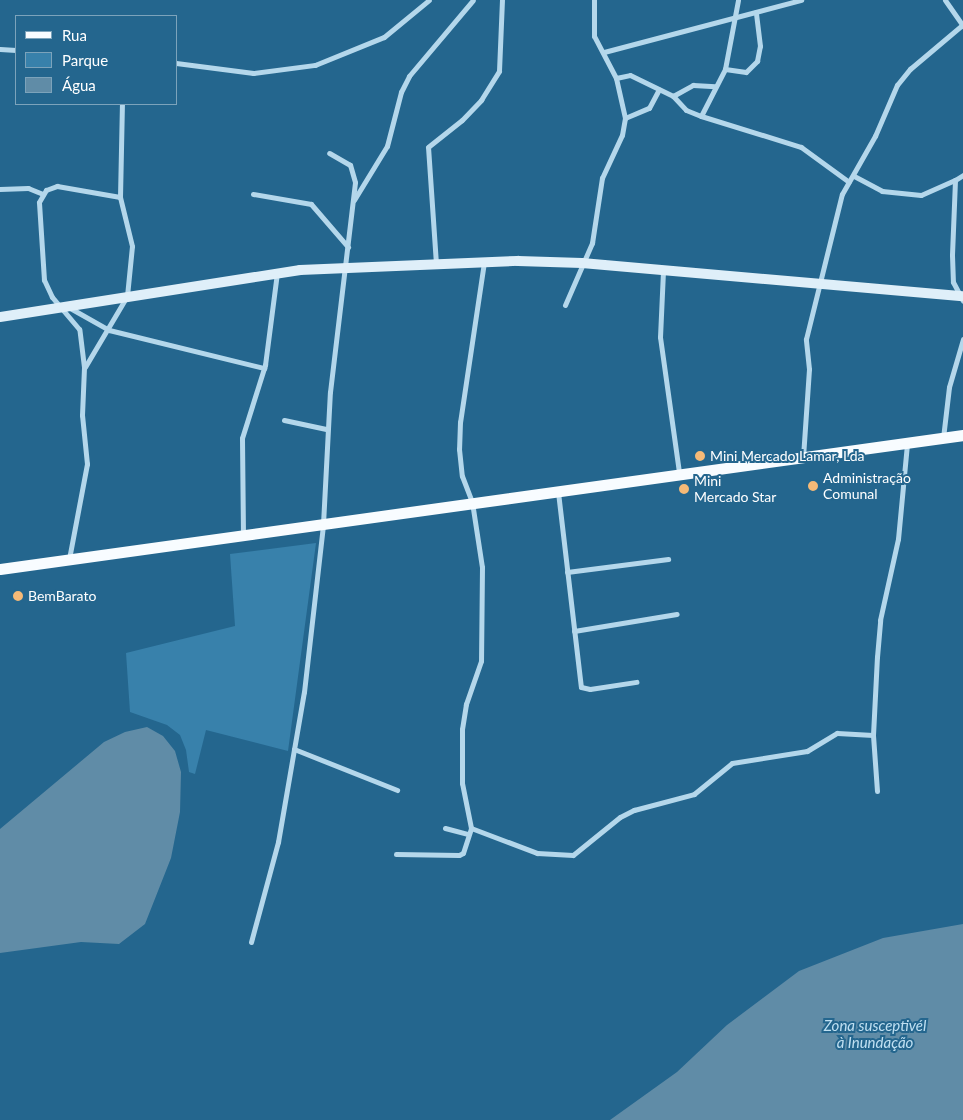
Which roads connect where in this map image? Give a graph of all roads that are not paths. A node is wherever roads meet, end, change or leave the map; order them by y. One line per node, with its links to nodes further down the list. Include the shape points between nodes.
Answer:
1 (429, 0): 14 (street, via 384,37 315,65 254,73)
2 (473, 0): 32 (street, via 409,76 401,92 387,146)
3 (502, 0): 36 (street, via 499,71 462,120 428,147 426,155)
4 (594, 0): 13 (street, via 594,36)
5 (738, 0): 9 (street)
6 (801, 0): 8 (street)
7 (945, 0): 10 (street)
8 (756, 12): 9 (street); 15 (street, via 760,46 757,62 746,72)
9 (736, 18): 13 (street); 15 (street)
10 (962, 26): 25 (street, via 910,69 897,85)
11 (0, 49): 12 (street)
12 (15, 50)
13 (604, 52): 16 (street)
14 (178, 63)
15 (724, 69): 17 (street)
16 (616, 78): 18 (street, via 630,75); 22 (street)
17 (715, 86): 19 (street, via 693,85); 21 (street)
18 (659, 89): 19 (street); 22 (street, via 648,108)
19 (673, 96): 21 (street, via 686,110)
20 (122, 105): 31 (street)
21 (701, 116): 27 (street, via 801,147)
22 (625, 118): 35 (street, via 622,135 602,178 593,238)
23 (329, 153): 32 (street, via 350,164 355,174)
24 (963, 175): 26 (street)
25 (854, 176): 26 (street, via 882,191 920,195); 27 (street)
26 (955, 180): 42 (street, via 954,282)
27 (849, 182): 40 (street, via 836,213)
28 (0, 189): 29 (street, via 28,188)
29 (44, 194): 31 (street, via 57,186); 44 (street, via 39,212 44,280 52,297)
30 (254, 194): 33 (street, via 311,204)
31 (120, 197): 41 (street, via 132,246)
32 (353, 202): 33 (street)
33 (348, 247): 37 (street)
34 (484, 261): 35 (street); 36 (street); 58 (street, via 460,422 461,472)
35 (582, 263): 38 (street); 43 (street)
36 (436, 264): 37 (street)
37 (346, 269): 39 (street); 51 (street)
38 (663, 272): 40 (street, via 721,274); 56 (street, via 660,337)
39 (277, 273): 41 (street); 49 (street)
40 (818, 286): 42 (street); 55 (street, via 806,339 809,369)
41 (127, 296): 44 (street); 46 (street)
42 (962, 298)
43 (565, 305)
44 (65, 306): 45 (street); 46 (street); 48 (street, via 79,329)
45 (0, 317)
46 (108, 330): 48 (street); 49 (street)
47 (963, 339): 53 (street, via 949,387)
48 (84, 367): 61 (street, via 82,415 87,464)
49 (264, 368): 60 (street, via 242,438)
50 (284, 420): 51 (street)
51 (326, 429): 59 (street)
52 (963, 435): 53 (main road)
53 (943, 438): 54 (main road)
54 (907, 444): 55 (main road); 68 (street, via 898,539 880,620)
55 (803, 458): 56 (main road)
56 (679, 474): 57 (main road)
57 (558, 490): 58 (main road); 64 (street)
58 (472, 502): 59 (main road); 73 (street, via 482,562 482,638 480,667 466,704 461,775)
59 (323, 524): 60 (main road); 69 (street, via 304,692)
60 (243, 535): 61 (main road)
61 (69, 559): 63 (main road)
62 (668, 559): 64 (street)
63 (0, 569)
64 (567, 572): 66 (street)
65 (677, 614): 66 (street)
66 (574, 631): 67 (street, via 581,686 590,690)
67 (636, 682)
68 (873, 735): 71 (street); 73 (street, via 837,733 807,751 732,763 694,794 634,810 620,817 573,855 537,853)
69 (294, 749): 70 (street); 76 (street, via 268,887)
70 (397, 790)
71 (877, 791)
72 (445, 828): 74 (street)
73 (472, 828): 74 (street)
74 (467, 834): 75 (street, via 462,853 458,855)
75 (396, 854)
76 (252, 942)

